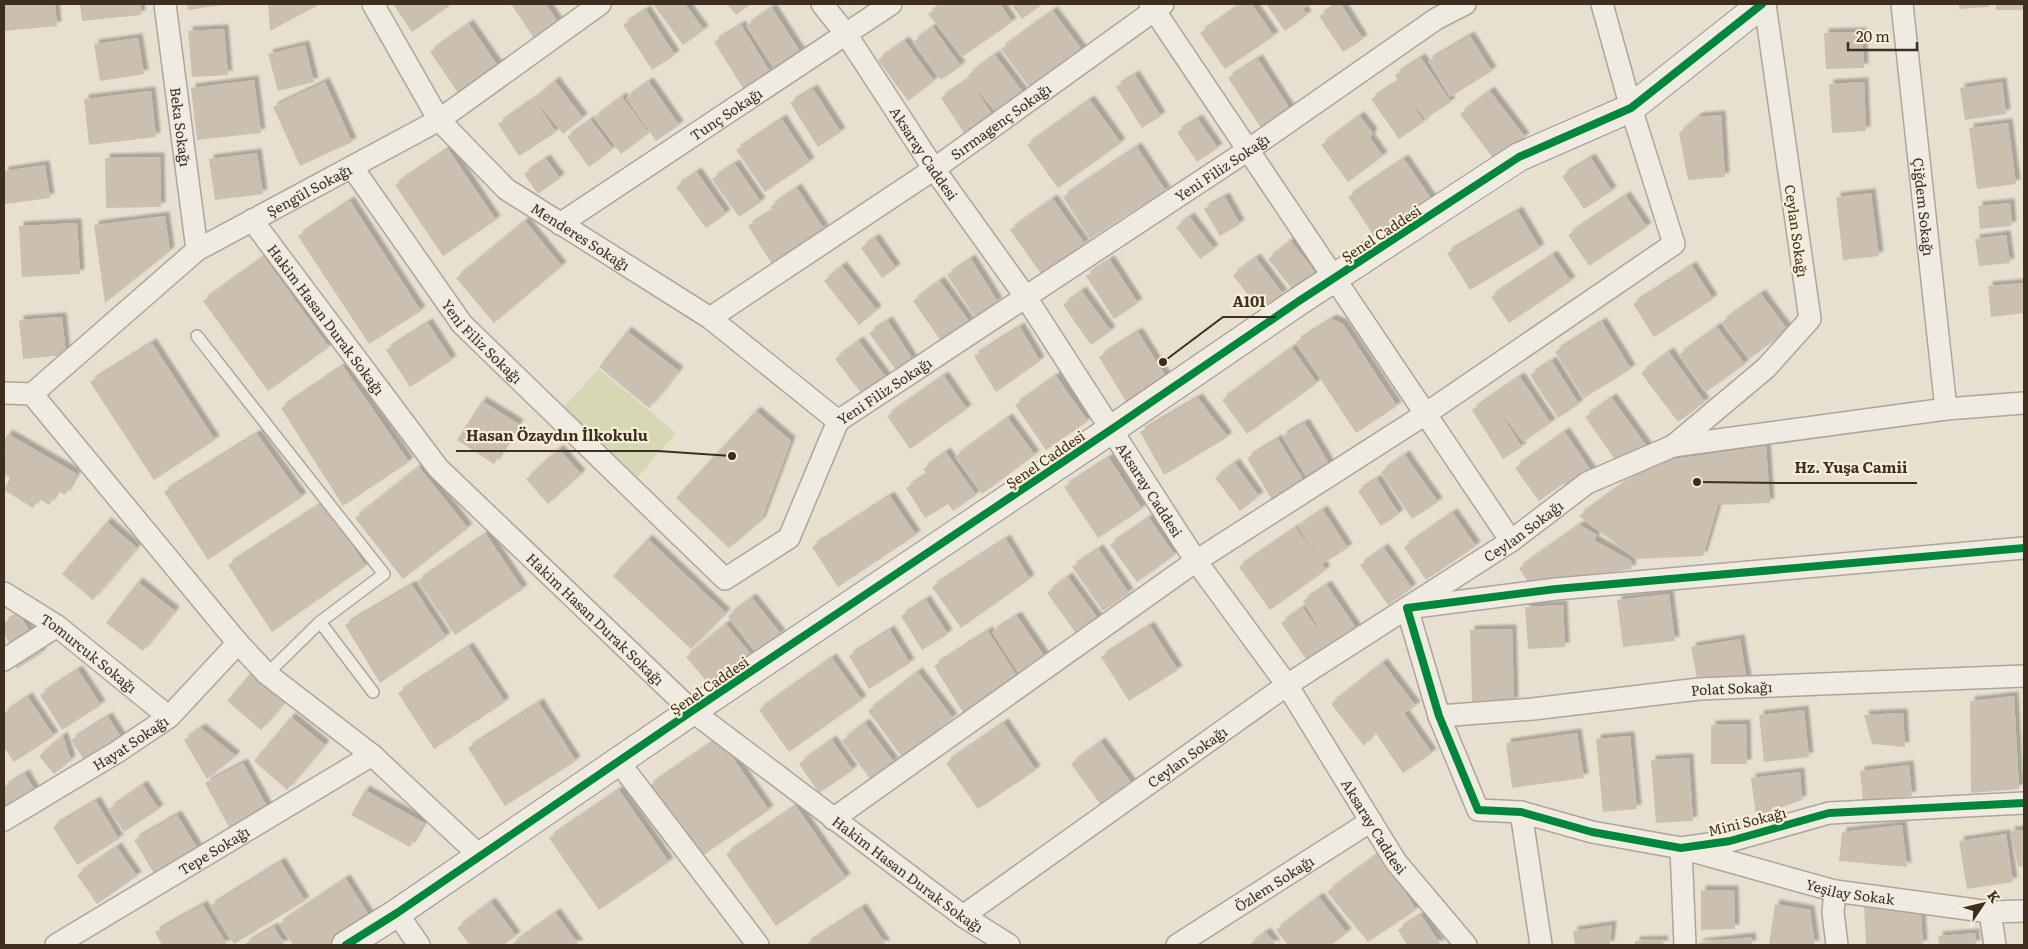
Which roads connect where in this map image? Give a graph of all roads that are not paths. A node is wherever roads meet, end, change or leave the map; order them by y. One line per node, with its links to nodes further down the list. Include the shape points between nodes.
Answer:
1 (165, 4): 19 (street, Beka Sokağı)
2 (373, 4): 13 (street, Menderes Sokağı)
3 (600, 4): 13 (street, Şengül Sokağı)
4 (822, 4): 11 (street, Aksaray Caddesi)
5 (891, 4): 11 (street, Tunç Sokağı)
6 (1465, 4): 14 (street, Yeni Filiz Sokağı, via 1436,19)
7 (1602, 4): 12 (street)
8 (1763, 4): 12 (street, Şenel Caddesi); 31 (street, Ceylan Sokağı, via 1810,320 1766,368)
9 (1902, 4): 27 (street, Çiğdem Sokağı)
10 (1156, 6): 14 (street); 16 (street, Sırmagenç Sokağı)
11 (846, 34): 16 (street, Aksaray Caddesi); 18 (street, Tunç Sokağı)
12 (1630, 108): 20 (street, Şenel Caddesi, via 1520,158); 28 (street, via 1674,244)
13 (439, 120): 15 (street, Şengül Sokağı); 18 (street, Menderes Sokağı, via 506,189)
14 (1248, 150): 20 (street); 21 (street, Yeni Filiz Sokağı)
15 (352, 167): 17 (street, Şengül Sokağı); 29 (street, Yeni Filiz Sokağı, via 462,324 725,579 789,538)
16 (934, 169): 21 (street, Aksaray Caddesi); 22 (street, Sırmagenç Sokağı)
17 (252, 220): 19 (street, Şengül Sokağı); 45 (street, Hakim Hasan Durak Sokağı, via 438,468)
18 (560, 224): 22 (street, Menderes Sokağı)
19 (197, 250): 25 (street, Şengül Sokağı)
20 (1335, 278): 28 (street); 30 (street, Şenel Caddesi)
21 (1025, 296): 29 (street, Yeni Filiz Sokağı); 30 (street, Aksaray Caddesi)
22 (710, 318): 29 (street, Menderes Sokağı)
23 (197, 336): 37 (lane, via 384,574)
24 (4, 393): 25 (street)
25 (32, 394): 39 (street)
26 (2024, 403): 27 (street)
27 (1946, 408): 31 (street)
28 (1424, 414): 32 (street); 34 (street)
29 (838, 421)
30 (1112, 430): 34 (street, Aksaray Caddesi); 45 (street, Şenel Caddesi)
31 (1673, 446): 32 (street, Ceylan Sokağı, via 1586,483)
32 (1511, 541): 36 (street, Ceylan Sokağı)
33 (2024, 548): 36 (street, via 1556,589)
34 (1196, 561): 43 (street, Aksaray Caddesi); 52 (street)
35 (4, 593): 38 (street, Tomurcuk Sokağı)
36 (1407, 608): 43 (street, Ceylan Sokağı); 46 (street)
37 (320, 622): 41 (lane); 44 (lane)
38 (57, 626): 40 (street); 47 (street, Tomurcuk Sokağı)
39 (238, 643): 41 (street); 47 (street, Hayat Sokağı)
40 (4, 660)
41 (267, 674): 48 (street)
42 (2024, 676): 46 (street, Polat Sokağı, via 1699,689 1532,709)
43 (1287, 686): 54 (street, Aksaray Caddesi); 61 (street, Ceylan Sokağı)
44 (373, 692)
45 (692, 711): 49 (street, Şenel Caddesi); 52 (street, Hakim Hasan Durak Sokağı)
46 (1439, 716): 51 (street, Mini Sokağı, via 1478,810)
47 (170, 717): 53 (street, Hayat Sokağı)
48 (372, 755): 56 (street); 62 (street, Tepe Sokağı)
49 (618, 761): 56 (street, Şenel Caddesi); 65 (street)
50 (2024, 803): 55 (street, Mini Sokağı, via 1830,813 1730,841)
51 (1521, 812): 55 (street, Mini Sokağı, via 1592,832); 69 (street)
52 (834, 819): 61 (street, Hakim Hasan Durak Sokağı)
53 (4, 820)
54 (1371, 822): 67 (street, Özlem Sokağı); 68 (street, Aksaray Caddesi, via 1396,862)
55 (1681, 848): 57 (street, Yeşilay Sokak); 70 (street)
56 (480, 856): 60 (street, Şenel Caddesi)
57 (1835, 891): 59 (street, Yeşilay Sokak); 71 (street)
58 (2024, 911): 59 (street, Yeşilay Sokak)
59 (1990, 912): 72 (street)
60 (397, 913): 63 (street, Şenel Caddesi); 64 (street)
61 (963, 916): 66 (street, Hakim Hasan Durak Sokağı)
62 (56, 945)
63 (346, 945)
64 (419, 945)
65 (758, 945)
66 (1009, 945)
67 (1177, 945)
68 (1466, 945)
69 (1542, 945)
70 (1685, 945)
71 (1836, 945)
72 (1995, 945)

